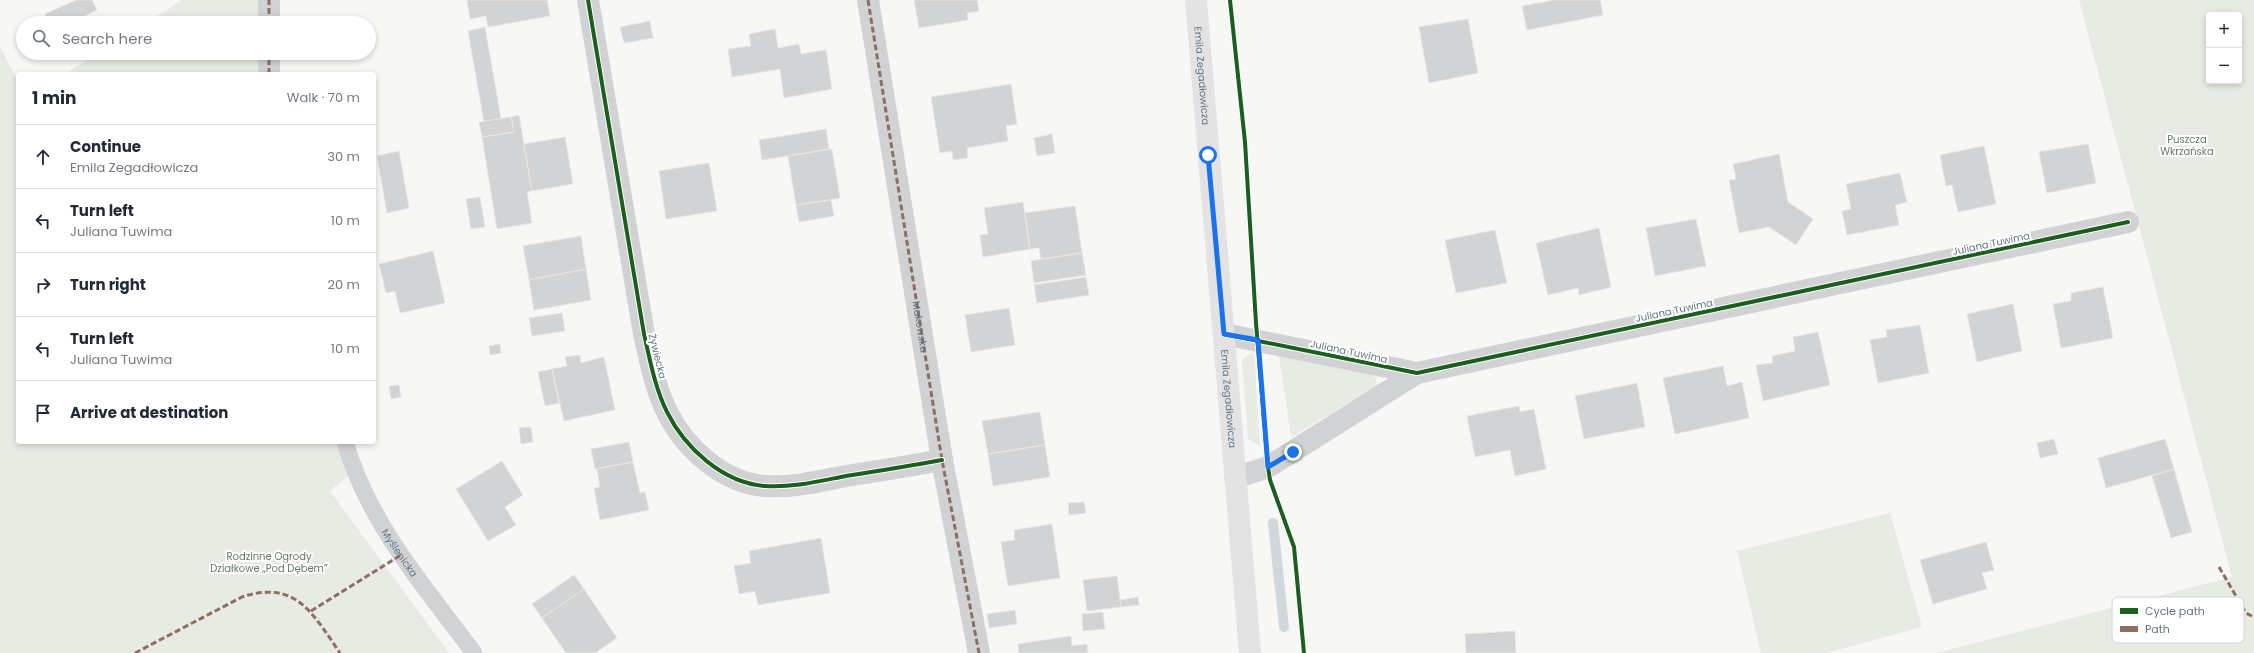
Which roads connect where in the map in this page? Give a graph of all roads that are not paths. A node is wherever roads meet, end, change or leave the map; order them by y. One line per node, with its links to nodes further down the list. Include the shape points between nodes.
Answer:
1 (270, 0): 5 (street)
2 (588, 0): 12 (street, Żywiecka, via 644,334 654,379 677,431 716,469 738,479 764,486 794,485)
3 (868, 0): 12 (street, Makowska)
4 (1196, 0): 9 (main road, Emila Zegadłowicza)
5 (269, 16)
6 (269, 60): 7 (street)
7 (269, 72)
8 (2128, 222): 10 (street, Juliana Tuwima)
9 (1224, 334): 10 (street, Juliana Tuwima); 13 (main road, Emila Zegadłowicza)
10 (1417, 373): 13 (street, Juliana Tuwima, via 1268,467)
11 (346, 444): 14 (lane, Myślenicka, via 363,490 386,534)
12 (942, 460): 15 (street, Makowska)
13 (1235, 478): 16 (main road, Emila Zegadłowicza)
14 (474, 653)
15 (979, 653)
16 (1250, 653)

